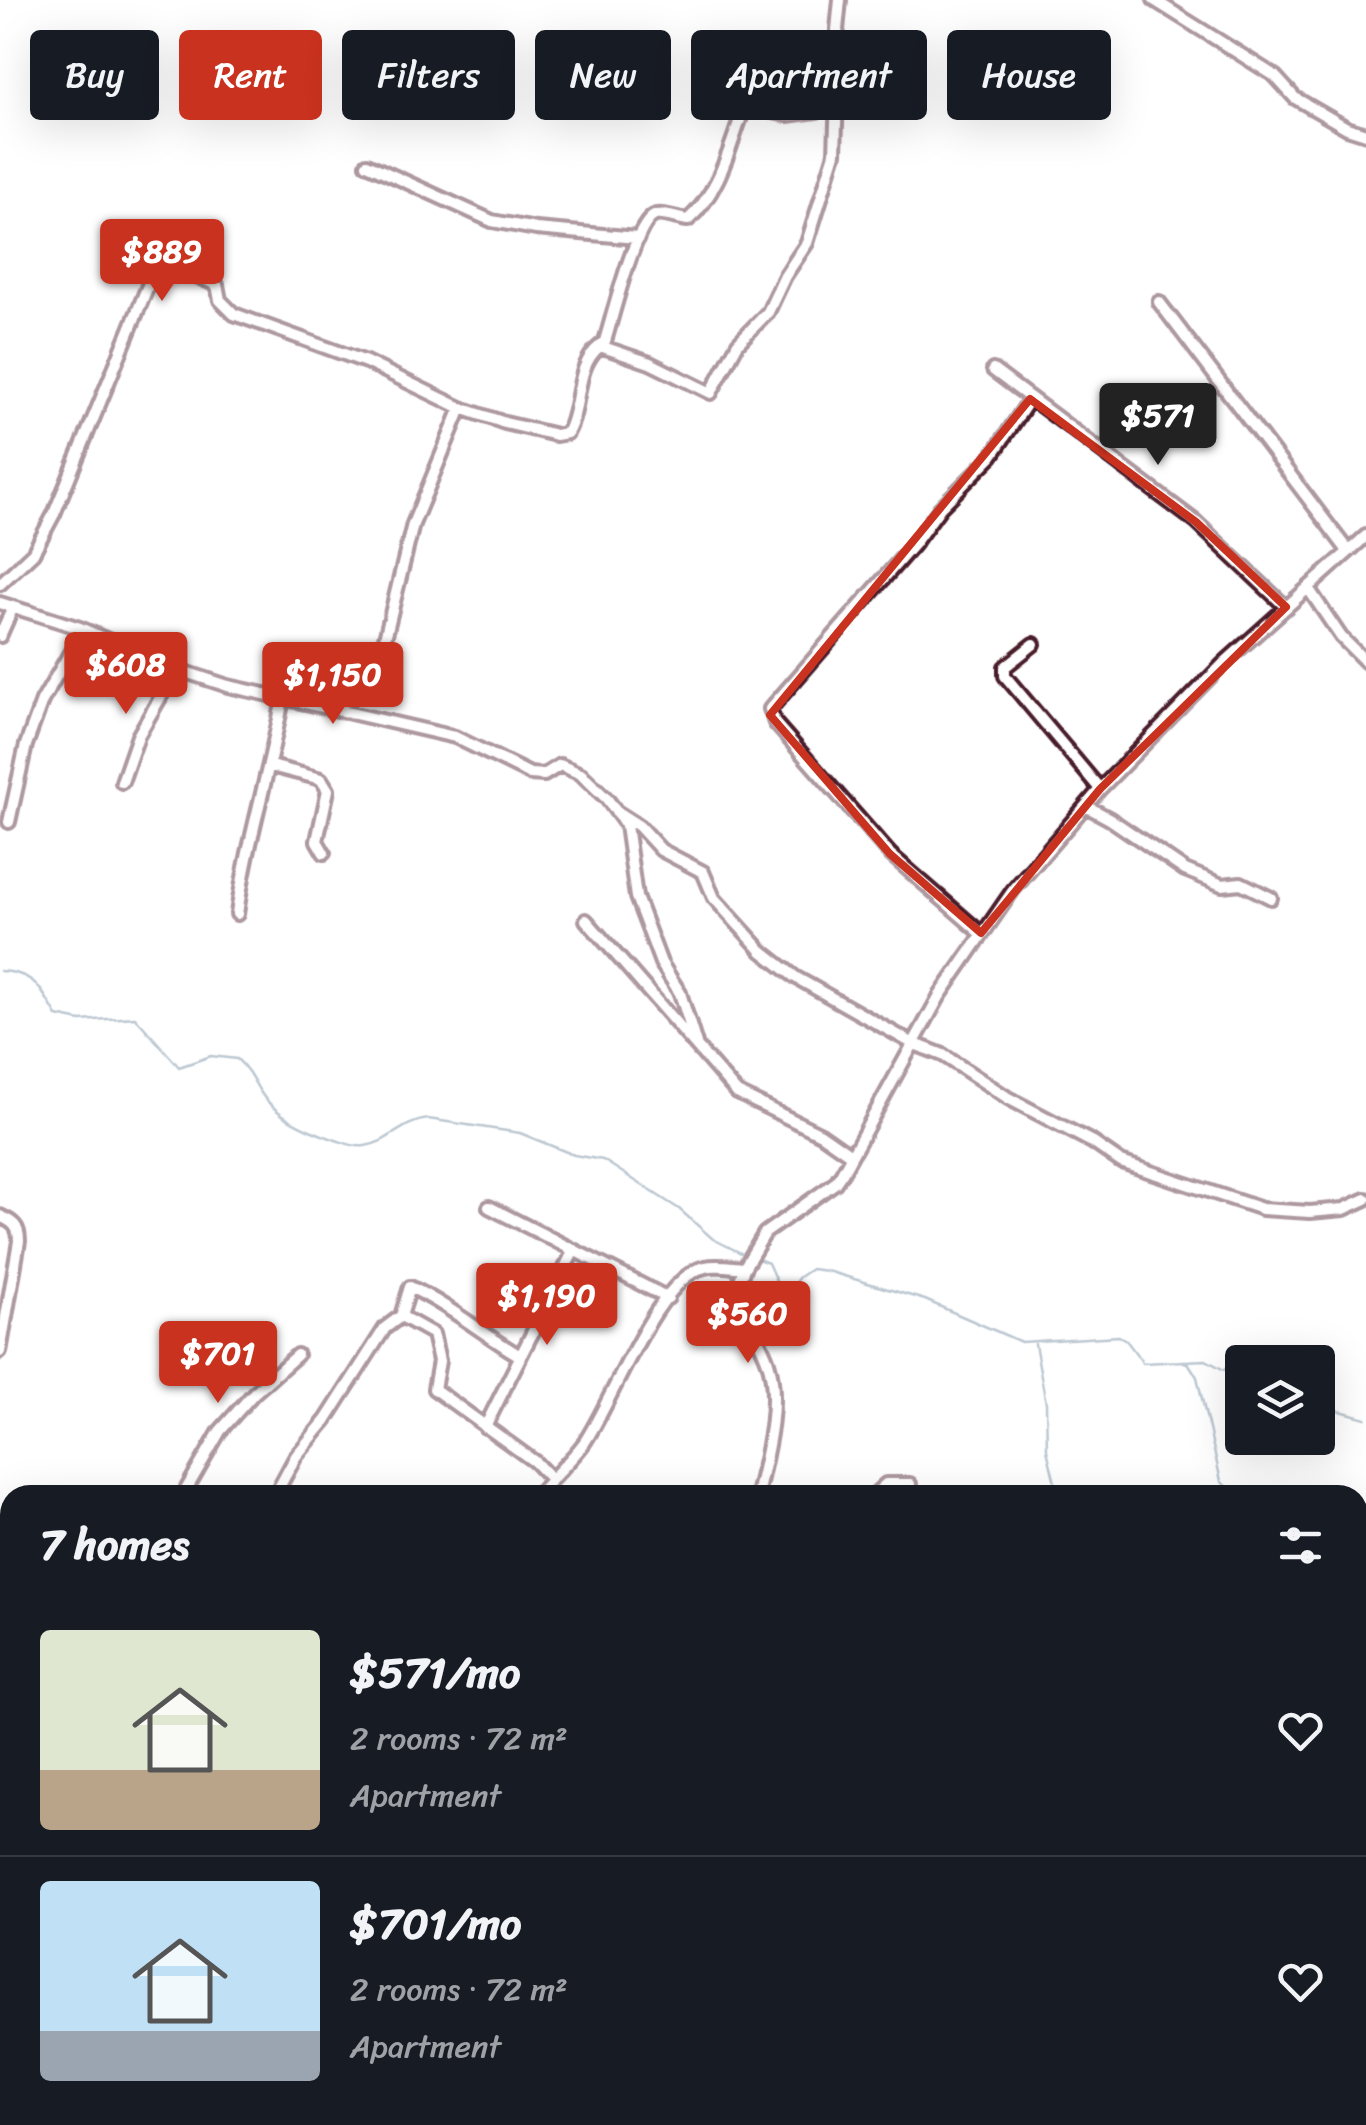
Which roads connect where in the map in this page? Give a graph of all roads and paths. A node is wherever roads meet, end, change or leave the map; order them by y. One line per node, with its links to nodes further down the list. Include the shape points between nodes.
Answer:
1 (840, 0): 3 (street)
2 (1154, 0): 6 (street, via 1276,76 1295,98)
3 (838, 30)
4 (740, 120): 8 (street, via 702,208 688,220 657,214)
5 (836, 120): 10 (street, via 833,164 807,243 712,392)
6 (1366, 134)
7 (368, 164): 8 (street, via 492,222)
8 (637, 238): 10 (street)
9 (1159, 302): 15 (street)
10 (600, 346): 13 (street, via 580,384 567,433)
11 (993, 370): 12 (street)
12 (1030, 399): 19 (street, via 1196,522); 37 (street, via 992,456 770,709 890,854)
13 (461, 408): 16 (street, via 366,362 234,314 217,286 186,272 158,271 54,514 33,554); 26 (street, via 413,524 378,662 350,700)
14 (1366, 536): 15 (street)
15 (1348, 552): 17 (street)
16 (0, 584)
17 (1308, 588): 19 (street); 23 (street)
18 (6, 606): 20 (street); 21 (street)
19 (1286, 607): 29 (street)
20 (80, 628): 24 (street); 32 (street, via 26,744)
21 (0, 636)
22 (1034, 644): 29 (street, via 1005,667 1005,676)
23 (1366, 662)
24 (173, 668): 25 (street); 28 (street)
25 (282, 698): 26 (street); 27 (street)
26 (328, 708): 31 (street, via 455,738 530,774 560,765 581,774)
27 (271, 766): 33 (street, via 326,784 318,842); 35 (street)
28 (122, 782)
29 (1100, 789): 30 (street)
30 (1086, 806): 34 (street, via 1186,870); 37 (street)
31 (617, 812): 38 (street, via 661,850 703,872 714,898 784,969); 39 (street, via 626,825 636,898)
32 (9, 822)
33 (324, 852)
34 (1271, 898)
35 (236, 914)
36 (586, 920): 39 (street)
37 (982, 933): 38 (street)
38 (912, 1043): 40 (street); 41 (street, via 1138,1168 1262,1209 1344,1209)
39 (696, 1044): 40 (street, via 738,1092)
40 (851, 1155): 45 (street, via 836,1182 765,1233)
41 (1366, 1199)
42 (489, 1206): 44 (street)
43 (0, 1216): 48 (street, via 14,1224 20,1242)
44 (574, 1250): 46 (street); 50 (street)
45 (749, 1259): 46 (street, via 703,1267); 52 (street, via 737,1290 767,1359 772,1389)
46 (668, 1298): 53 (street, via 634,1346 584,1443)
47 (401, 1316): 50 (street, via 410,1287); 51 (street, via 433,1334 439,1361 434,1389); 56 (street, via 385,1328)
48 (0, 1352)
49 (297, 1355): 55 (street, via 220,1431)
50 (520, 1356): 51 (street)
51 (485, 1427): 53 (street)
52 (761, 1477): 58 (street); 59 (street)
53 (551, 1478): 57 (street)
54 (910, 1484): 60 (street)
55 (189, 1485)
56 (280, 1485)
57 (546, 1485)
58 (759, 1485)
59 (764, 1485)
60 (885, 1485)

